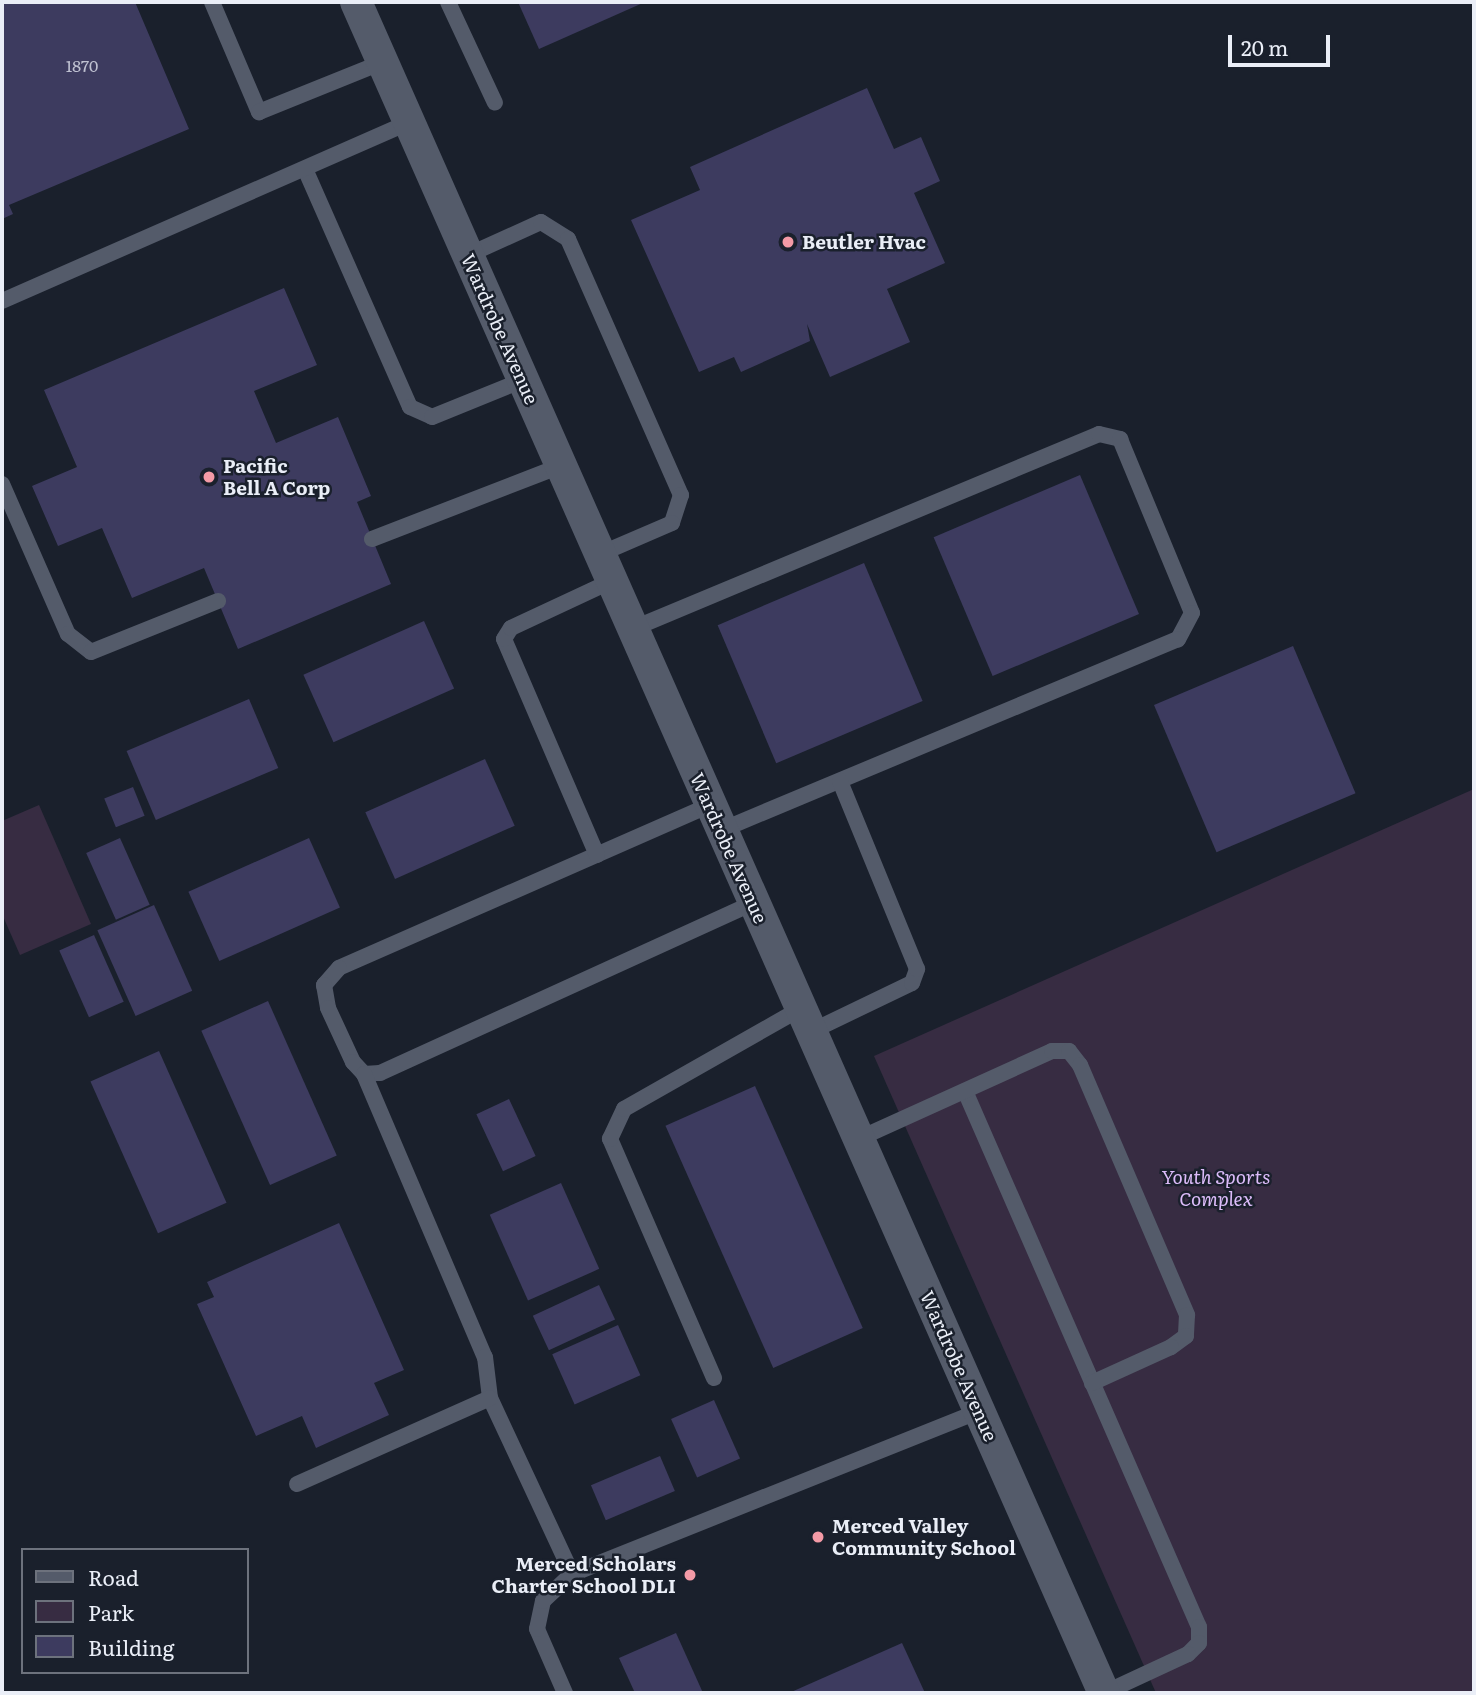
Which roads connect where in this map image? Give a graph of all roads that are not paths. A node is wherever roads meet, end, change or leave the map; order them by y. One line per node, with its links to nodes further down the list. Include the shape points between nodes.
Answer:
1 (212, 2): 4 (lane, via 259,112)
2 (356, 2): 4 (street, Wardrobe Avenue)
3 (448, 2): 5 (lane)
4 (383, 62): 6 (street, Wardrobe Avenue)
5 (495, 103)
6 (409, 122): 7 (lane); 8 (street, Wardrobe Avenue)
7 (305, 169): 9 (lane); 10 (lane, via 410,407 432,416)
8 (468, 255): 10 (street, Wardrobe Avenue); 14 (lane, via 541,222 568,239 681,495 672,523)
9 (2, 301)
10 (523, 380): 11 (street, Wardrobe Avenue)
11 (560, 466): 13 (lane); 14 (street, Wardrobe Avenue)
12 (2, 484): 15 (lane, via 68,634 90,652)
13 (373, 539)
14 (606, 568): 16 (street, Wardrobe Avenue); 19 (lane, via 511,628 504,639)
15 (218, 601)
16 (632, 629): 17 (lane, via 1099,434 1120,439 1192,613 1178,639); 18 (street, Wardrobe Avenue)
17 (840, 781): 18 (lane); 21 (lane, via 917,969 912,983)
18 (716, 818): 19 (lane); 20 (street, Wardrobe Avenue)
19 (597, 855): 22 (lane, via 339,968 324,985 328,1008 353,1062)
20 (753, 903): 21 (street, Wardrobe Avenue); 22 (lane, via 380,1073)
21 (805, 1020): 24 (street, Wardrobe Avenue); 25 (lane, via 625,1109 610,1139)
22 (364, 1073): 27 (lane, via 485,1357)
23 (965, 1091): 24 (lane); 26 (lane); 26 (lane, via 1052,1051 1069,1051 1080,1065 1187,1315 1186,1336 1171,1347)
24 (858, 1139): 28 (street, Wardrobe Avenue)
25 (714, 1378)
26 (1092, 1382): 32 (lane, via 1199,1627 1199,1643 1188,1654)
27 (490, 1398): 29 (lane); 30 (lane)
28 (979, 1411): 30 (lane); 32 (street, Wardrobe Avenue)
29 (297, 1484)
30 (572, 1574): 31 (lane, via 543,1601 537,1629)
31 (565, 1693)
32 (1104, 1693)

